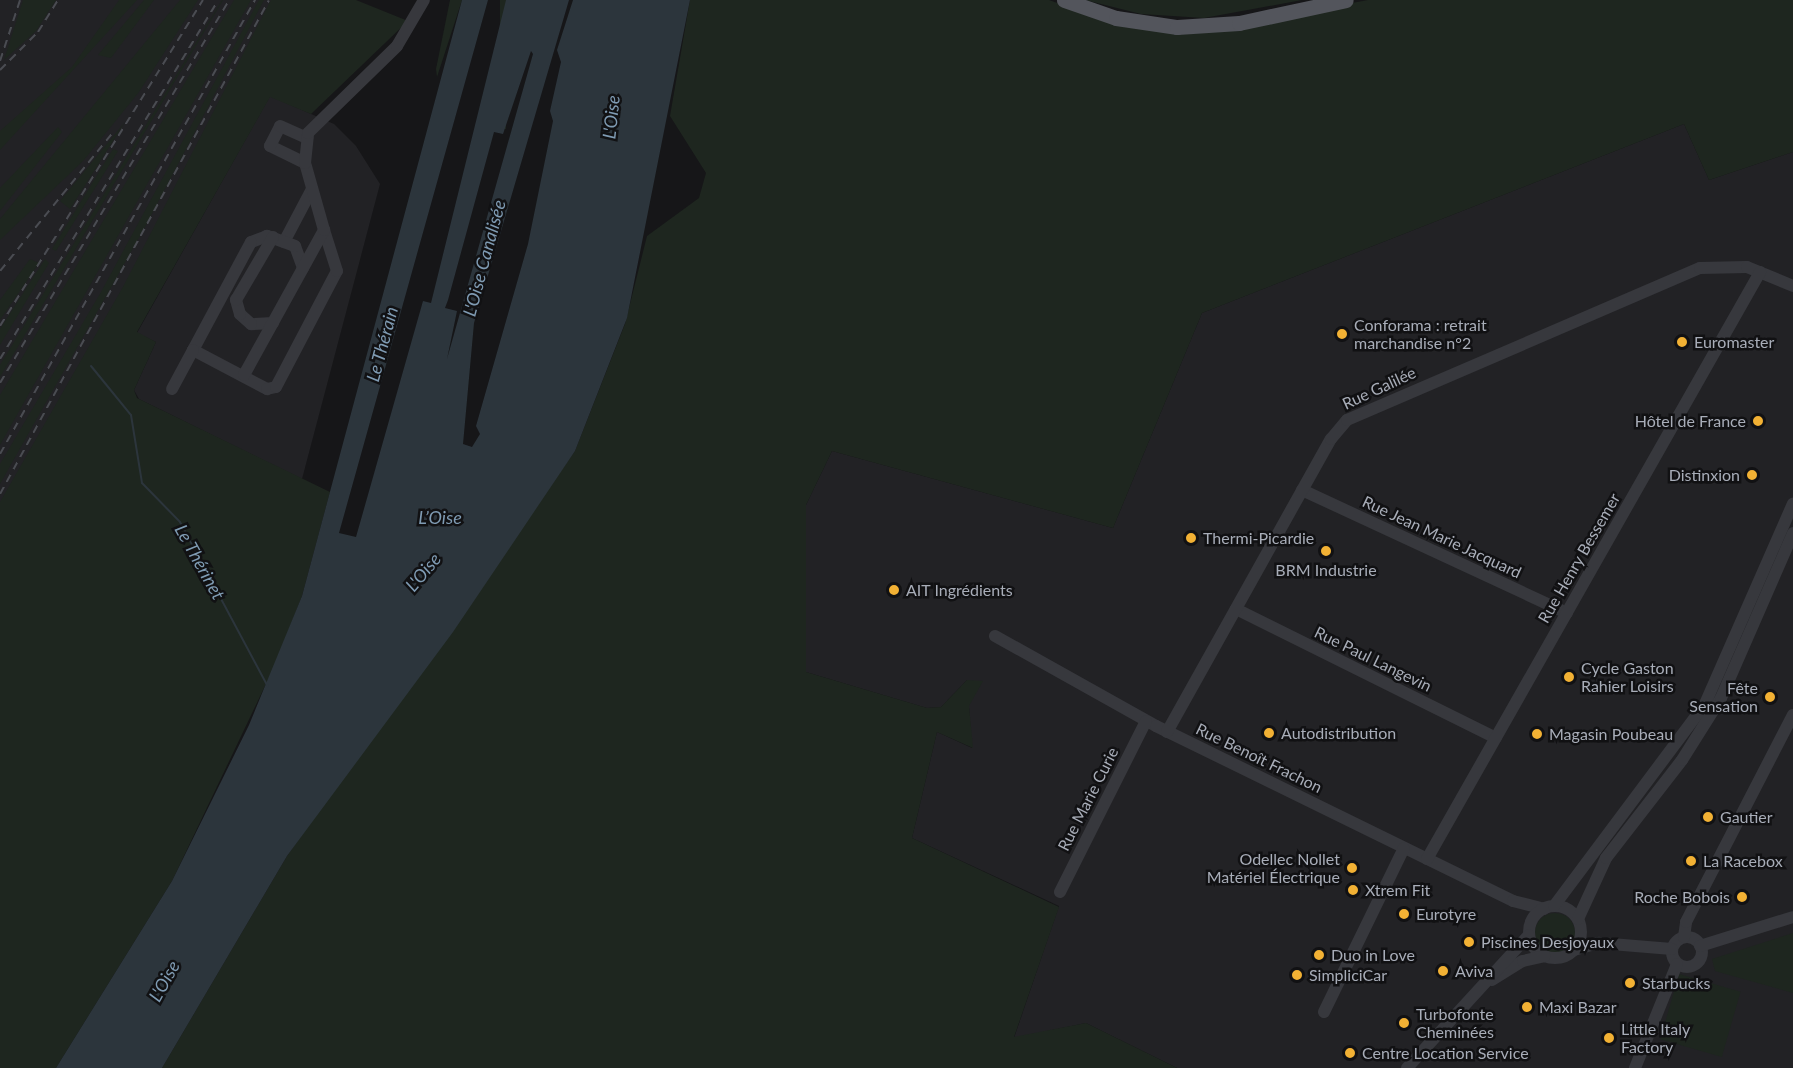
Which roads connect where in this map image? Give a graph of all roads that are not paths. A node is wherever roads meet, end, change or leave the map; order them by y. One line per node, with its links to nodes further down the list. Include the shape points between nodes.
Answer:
1 (424, 0): 4 (street, via 397,46 316,122)
2 (1064, 0): 3 (main road, via 1116,18 1177,27 1249,21)
3 (1346, 0)
4 (306, 138): 5 (street); 5 (street, via 280,126 270,146)
5 (305, 163): 6 (street)
6 (312, 189): 7 (street); 8 (street)
7 (324, 230): 9 (street); 14 (street, via 337,271 277,385 267,389)
8 (279, 239): 9 (street, via 299,251); 12 (street, via 236,300 240,314 251,324); 13 (street, via 251,242)
9 (303, 268): 12 (street)
10 (1760, 272): 11 (street, Rue Galilée); 16 (street, Rue Galilée, via 1729,265 1695,269 1358,414 1338,430); 20 (street, Rue Henry Bessemer)
11 (1793, 286)
12 (273, 322): 14 (street)
13 (193, 350): 14 (street); 15 (street)
14 (244, 375)
15 (172, 389)
16 (1302, 490): 19 (street, Rue Galilée); 20 (street, Rue Jean Marie Jacquard)
17 (1793, 504): 30 (street, via 1705,704)
18 (1793, 533): 32 (street, via 1721,698 1682,760 1606,858)
19 (1236, 609): 24 (street, Rue Galilée); 25 (street, Rue Paul Langevin)
20 (1567, 613): 25 (street, Rue Henry Bessemer)
21 (995, 636): 23 (street, Rue Benoît Frachon)
22 (1793, 715): 34 (street, via 1686,922)
23 (1146, 721): 24 (street, Rue Benoît Frachon); 28 (street, Rue Marie Curie)
24 (1167, 732): 26 (street, Rue Benoît Frachon)
25 (1496, 738): 27 (street, Rue Henry Bessemer)
26 (1404, 848): 27 (street, Rue Benoît Frachon); 42 (street)
27 (1427, 860): 29 (street, Rue Benoît Frachon)
28 (1060, 892)
29 (1513, 901): 30 (street, Rue Benoît Frachon); 33 (street, Rue Benoît Frachon)
30 (1549, 908): 32 (street); 33 (street)
31 (1793, 917): 36 (street)
32 (1579, 923): 35 (street); 38 (street)
33 (1529, 930): 39 (street); 41 (street)
34 (1684, 937): 36 (street); 37 (street)
35 (1606, 943): 37 (street); 38 (street)
36 (1700, 946): 40 (street, via 1697,964)
37 (1672, 949): 40 (street)
38 (1575, 950): 39 (street, via 1559,958)
39 (1544, 956): 41 (street, via 1508,968)
40 (1677, 964): 44 (street)
41 (1467, 999): 43 (street)
42 (1324, 1012)
43 (1407, 1068)
44 (1635, 1068)

